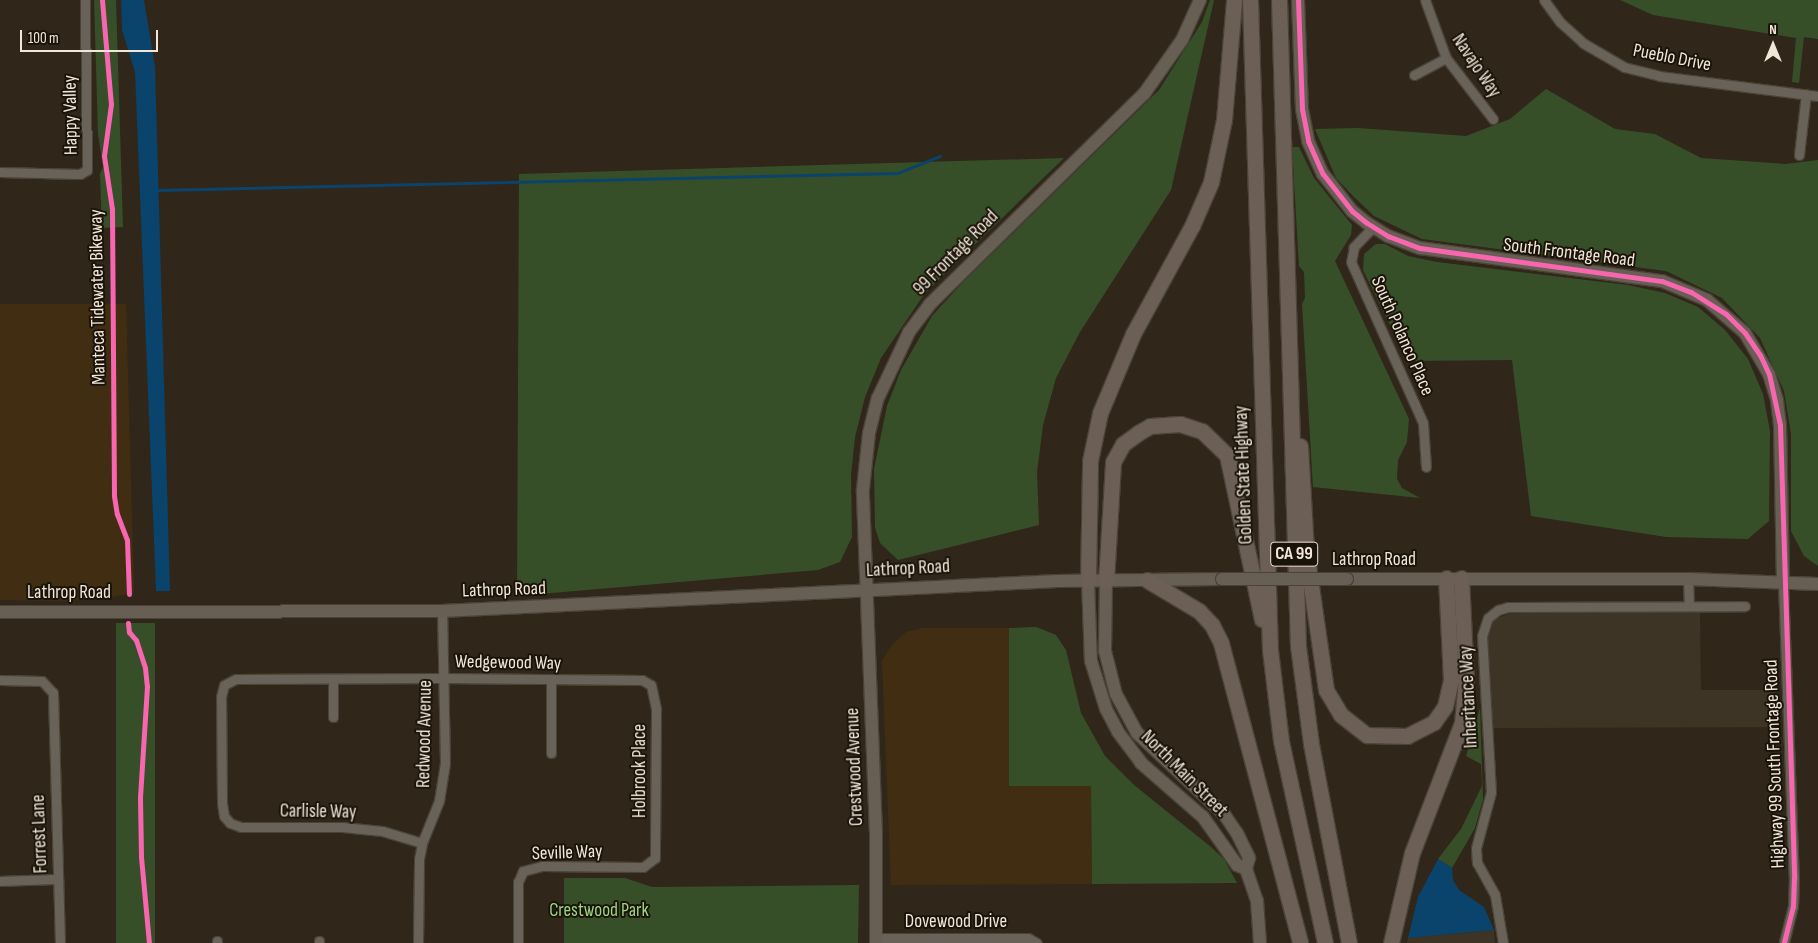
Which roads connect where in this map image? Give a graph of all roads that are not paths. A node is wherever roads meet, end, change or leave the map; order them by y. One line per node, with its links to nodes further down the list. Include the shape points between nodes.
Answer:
1 (85, 0): 16 (street, Happy Valley, via 87,170 80,174)
2 (1200, 0): 26 (street, 99 Frontage Road, via 1178,47 1144,94 953,279 910,332 878,398 869,433 863,489)
3 (1234, 0): 22 (highway, via 1224,120 1211,182 1192,226 1133,334 1100,413 1090,461)
4 (1250, 0): 31 (highway, Golden State Highway / CA 99)
5 (1279, 0): 15 (highway, CA 99)
6 (1298, 0): 17 (street, South Frontage Road, via 1302,109 1308,141 1323,174 1352,211)
7 (1426, 0): 9 (street, Navajo Way)
8 (1544, 0): 11 (street, Pueblo Drive, via 1560,22 1583,44 1624,67 1659,76)
9 (1446, 58): 10 (street); 13 (street, Navajo Way)
10 (1414, 75)
11 (1806, 94): 12 (street, Pueblo Drive); 14 (street)
12 (1818, 96)
13 (1493, 119)
14 (1799, 155)
15 (1284, 161): 19 (highway, via 1306,551 1320,654 1326,690 1333,703 1350,724 1367,735 1407,736 1434,722 1445,706 1451,680); 53 (highway, CA 99, via 1298,646 1312,744)
16 (0, 172)
17 (1373, 227): 18 (street, South Polanco Place, via 1354,247 1351,262 1423,423); 24 (street, South Frontage Road, via 1420,248 1662,281 1691,292 1726,314 1760,355 1777,401)
18 (1426, 467)
19 (1453, 578): 20 (street, Lathrop Road); 21 (street, Lathrop Road, bridge); 54 (highway, via 1466,680 1462,723 1412,853)
20 (1688, 579): 24 (street, Lathrop Road); 27 (street)
21 (1148, 580): 23 (street, Lathrop Road); 51 (highway, via 1199,611 1212,625 1221,643)
22 (1088, 581): 23 (street, Lathrop Road); 26 (street, Lathrop Road); 42 (street, North Main Street, via 1091,661 1106,709 1118,732 1141,763 1203,817 1237,865)
23 (1106, 581): 31 (highway, via 1110,471 1118,451 1150,426 1172,423 1193,427 1214,440 1229,462); 42 (street, North Main Street, via 1105,651 1114,686 1126,713 1152,750 1224,814 1249,858)
24 (1783, 582): 25 (street, Lathrop Road); 56 (street, Highway 99 South Frontage Road, via 1794,878)
25 (1818, 584)
26 (867, 590): 29 (street, Lathrop Road); 45 (street, Crestwood Avenue, via 876,834)
27 (1689, 606): 28 (street, Inheritance Way); 55 (street, Inheritance Way, via 1508,607 1492,613 1485,623 1482,636 1491,792 1476,848 1477,863 1495,895)
28 (1745, 606)
29 (442, 611): 30 (street, Lathrop Road); 32 (street, Redwood Avenue)
30 (0, 612)
31 (1270, 650): 52 (highway, Golden State Highway / CA 99, via 1281,740)
32 (442, 678): 34 (street, Wedgewood Way); 35 (street, Wedgewood Way); 40 (street, Redwood Avenue, via 442,786)
33 (0, 680): 43 (street, Forrest Lane, via 42,680 50,686)
34 (551, 680): 36 (street, Wedgewood Way, via 642,680); 38 (street)
35 (333, 681): 37 (street); 39 (street, Wedgewood Way, via 236,679 224,685 221,707)
36 (652, 685): 41 (street, Holbrook Place, via 656,709)
37 (334, 717)
38 (551, 753)
39 (223, 809): 40 (street, Carlisle Way, via 226,820 241,827 342,827 382,831)
40 (422, 843): 48 (street, Redwood Avenue)
41 (655, 858): 49 (street, Seville Way, via 644,867 530,867 523,871 518,882)
42 (1246, 869): 50 (street, North Main Street, via 1257,901)
43 (58, 879): 44 (street); 47 (street, Forrest Lane)
44 (0, 881)
45 (876, 940): 46 (street, Dovewood Drive, via 1028,938)
46 (1036, 942)
47 (60, 943)
48 (418, 943)
49 (518, 943)
50 (1260, 943)
51 (1300, 943)
52 (1325, 943)
53 (1349, 943)
54 (1391, 943)
55 (1503, 943)
56 (1784, 943)

